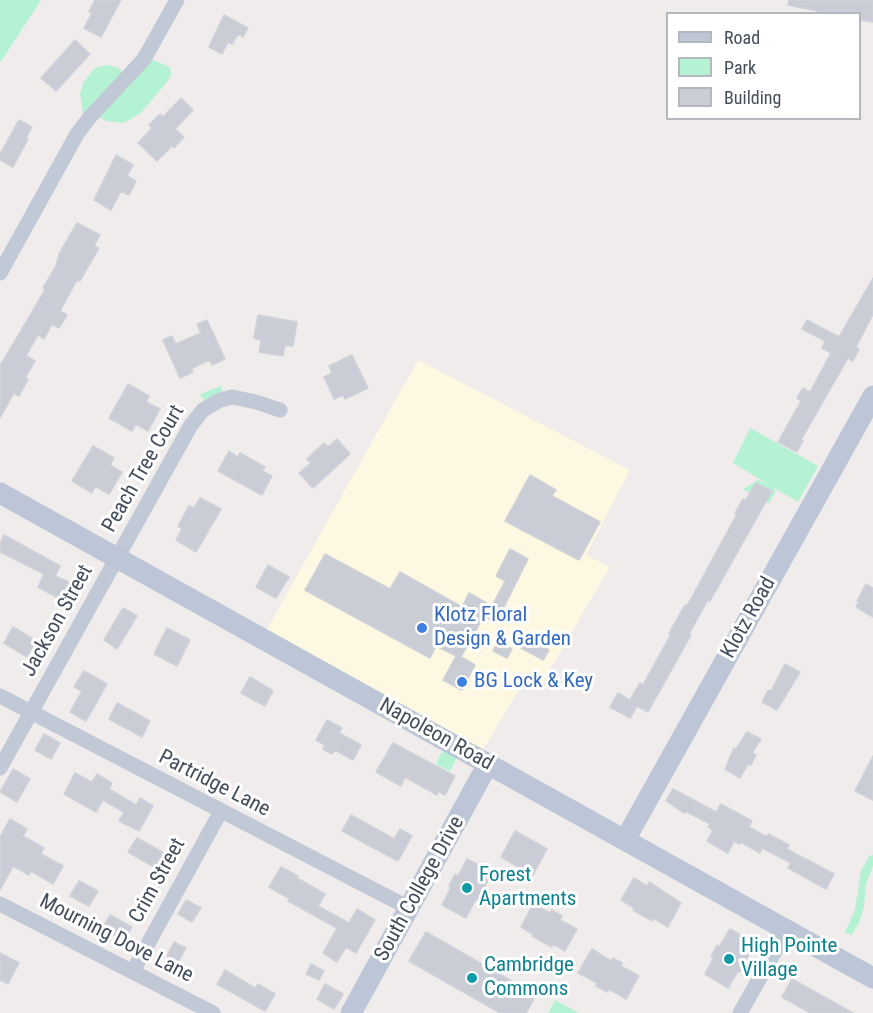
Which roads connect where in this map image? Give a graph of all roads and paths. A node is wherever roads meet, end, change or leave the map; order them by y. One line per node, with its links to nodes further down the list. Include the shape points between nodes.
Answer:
1 (177, 0): 2 (street, via 144,59 84,123)
2 (0, 273)
3 (873, 396): 12 (main road, Klotz Road)
4 (280, 410): 6 (street, Peach Tree Court, via 232,397 203,410)
5 (0, 493): 6 (main road, Napoleon Road)
6 (117, 558): 8 (street, Jackson Street); 9 (main road, Napoleon Road)
7 (0, 696): 8 (street, Partridge Lane)
8 (31, 713): 10 (street, Jackson Street); 11 (street, Partridge Lane)
9 (488, 764): 12 (main road, Napoleon Road); 14 (main road, South College Drive)
10 (0, 768)
11 (220, 811): 14 (street, Partridge Lane); 16 (street, Crim Street)
12 (625, 840): 15 (main road, Napoleon Road)
13 (0, 904): 16 (street, Mourning Dove Lane)
14 (409, 908): 19 (main road, South College Drive)
15 (787, 930): 17 (main road, Napoleon Road); 20 (street)
16 (133, 971): 18 (street, Mourning Dove Lane)
17 (873, 978)
18 (213, 1013)
19 (351, 1013)
20 (740, 1013)

